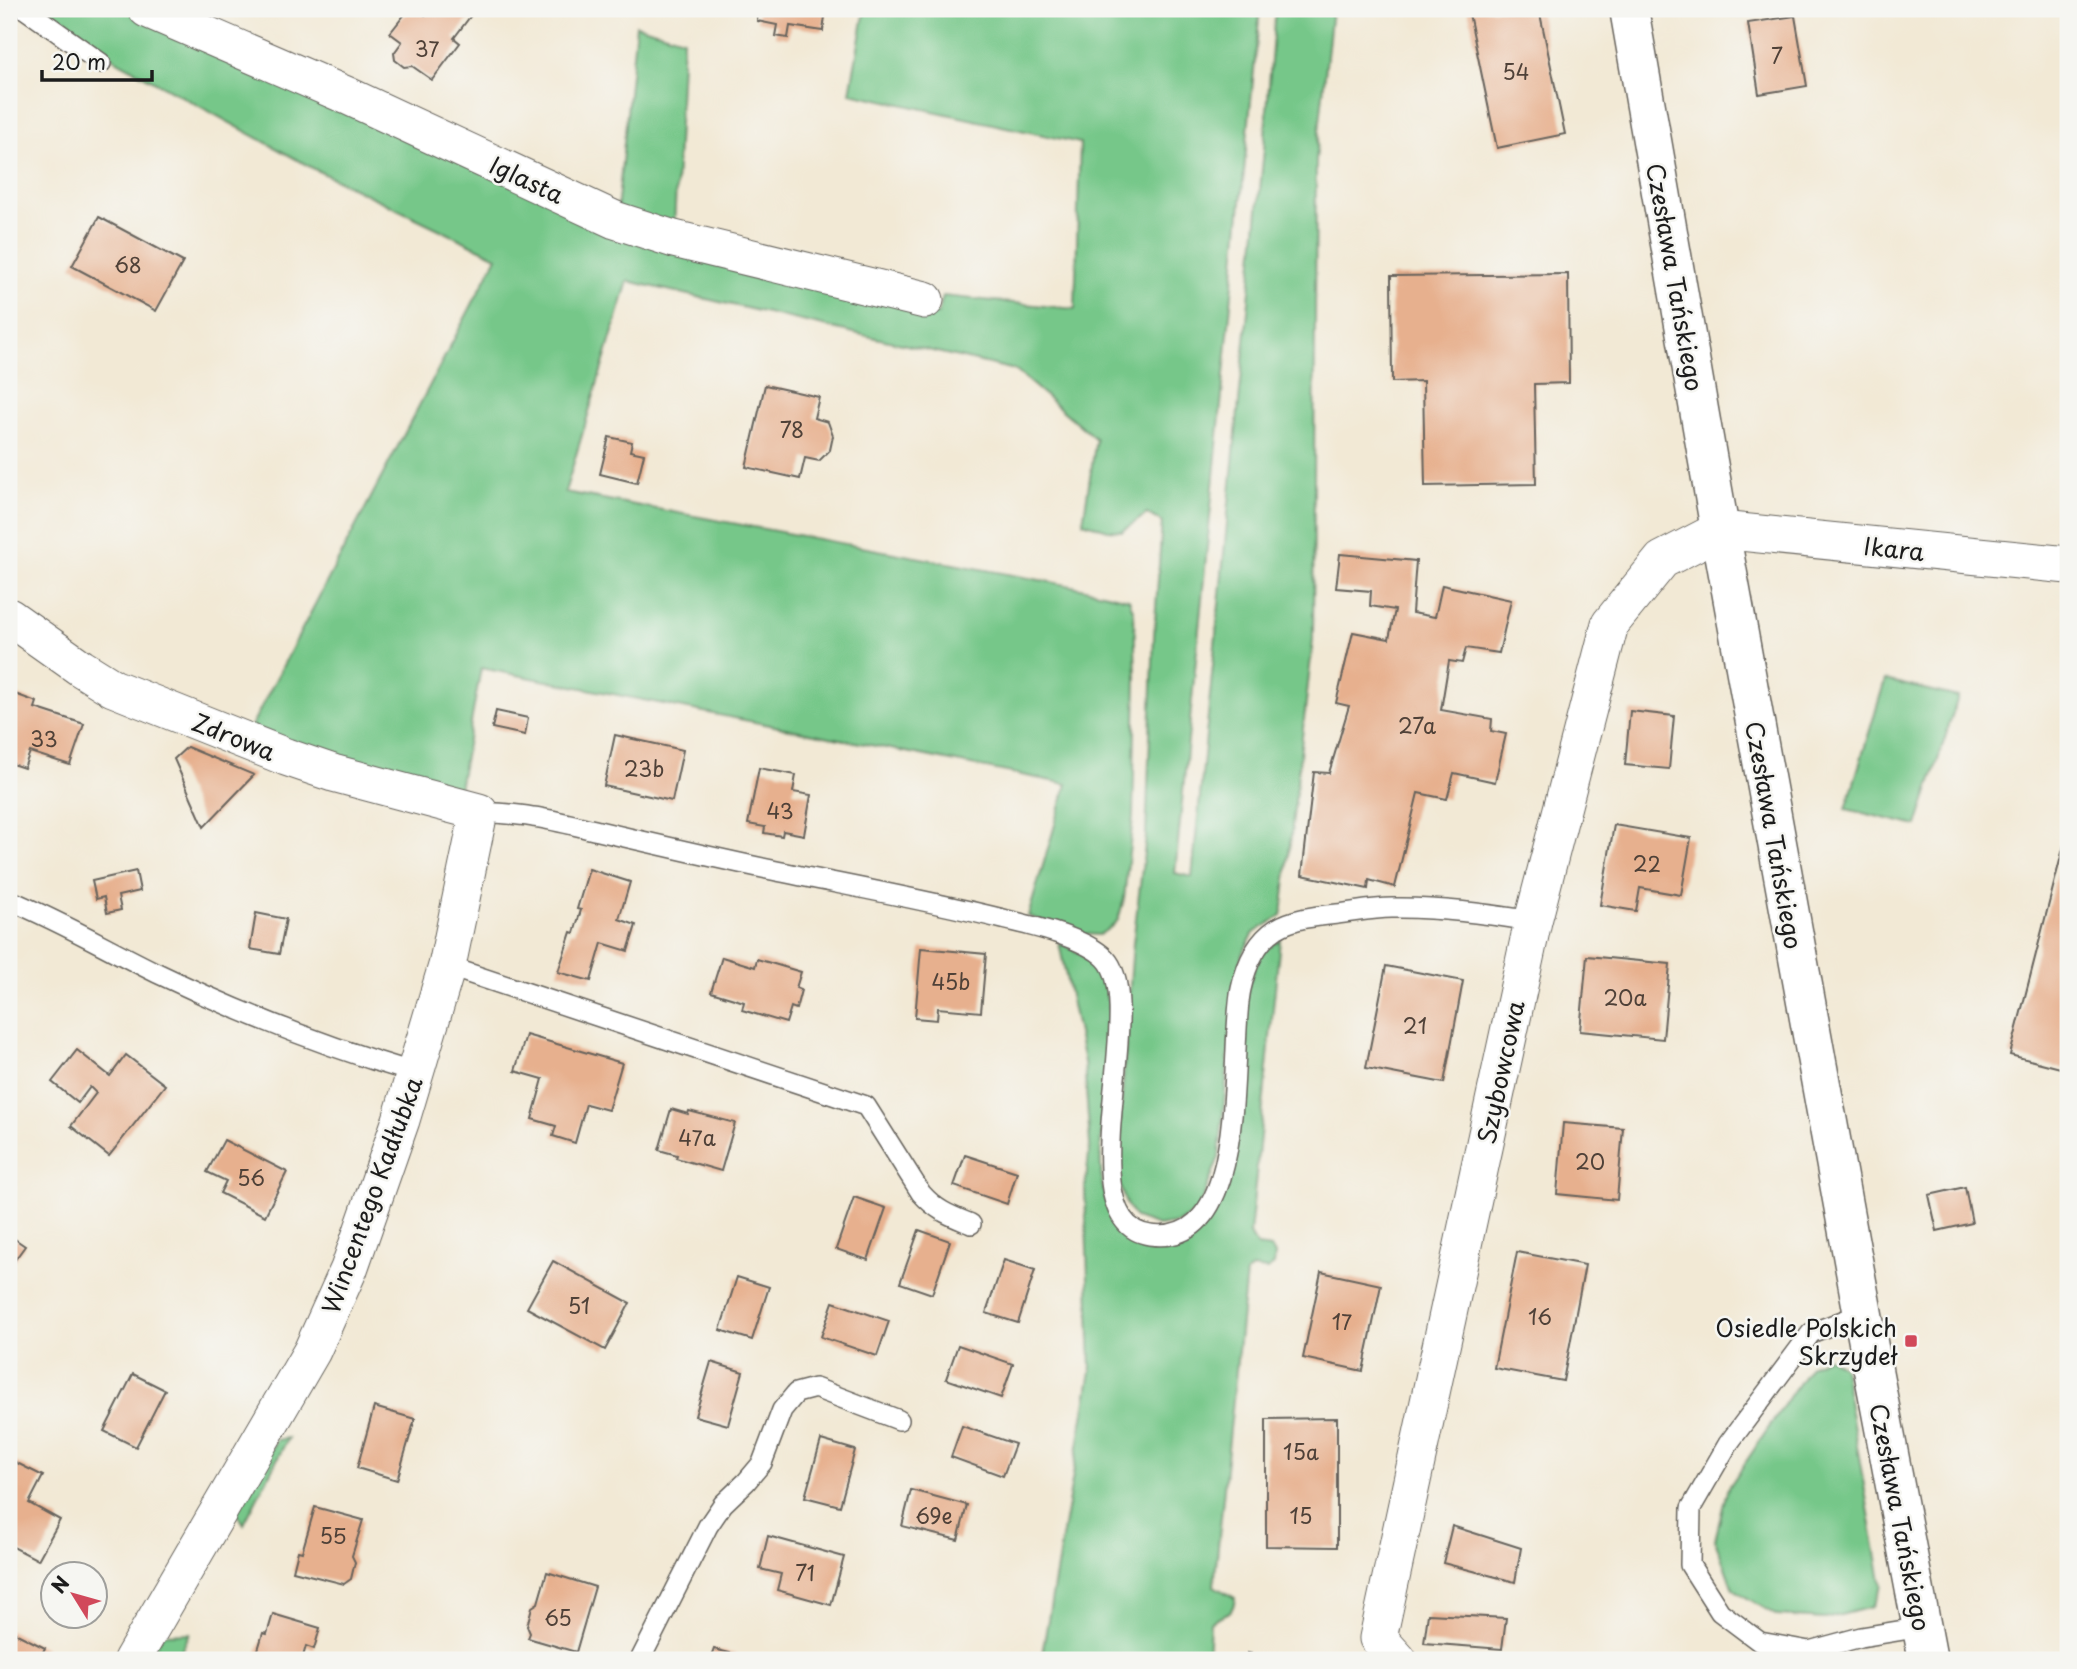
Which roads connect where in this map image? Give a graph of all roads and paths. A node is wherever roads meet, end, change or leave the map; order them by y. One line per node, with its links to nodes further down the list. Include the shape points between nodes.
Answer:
1 (25, 9): 4 (lane)
2 (147, 9): 5 (street, Iglasta, via 615,220 674,239)
3 (1629, 9): 6 (street, Czesława Tańskiego)
4 (101, 63)
5 (925, 300)
6 (1720, 530): 7 (street, Ikara); 11 (street, Szybowcowa, via 1662,560 1610,624); 15 (street, Czesława Tańskiego)
7 (2068, 565)
8 (9, 617): 9 (street, Zdrowa, via 113,688 333,773)
9 (479, 812): 11 (lane, via 532,816 942,904 1037,928 1098,951 1110,961 1120,1007 1111,1192 1126,1222 1148,1235 1175,1234 1189,1227 1215,1198 1231,1133 1240,991 1248,964 1276,929 1310,917 1389,908 1468,911); 12 (street, Wincentego Kadłubka)
10 (9, 900): 13 (lane, via 274,1024)
11 (1532, 921): 20 (street, Szybowcowa, via 1378,1638)
12 (447, 966): 13 (street, Wincentego Kadłubka); 14 (lane, via 866,1106 921,1193 943,1213)
13 (415, 1073): 18 (street, Wincentego Kadłubka, via 349,1269 312,1351)
14 (971, 1224)
15 (1863, 1312): 17 (street, Czesława Tańskiego); 17 (lane, via 1811,1333 1728,1444 1691,1508 1690,1565 1720,1612 1760,1642 1809,1651 1861,1637)
16 (899, 1420): 19 (lane, via 815,1388 796,1393 782,1410 762,1463 708,1526)
17 (1925, 1644)
18 (132, 1660)
19 (640, 1660)
20 (1398, 1660)

